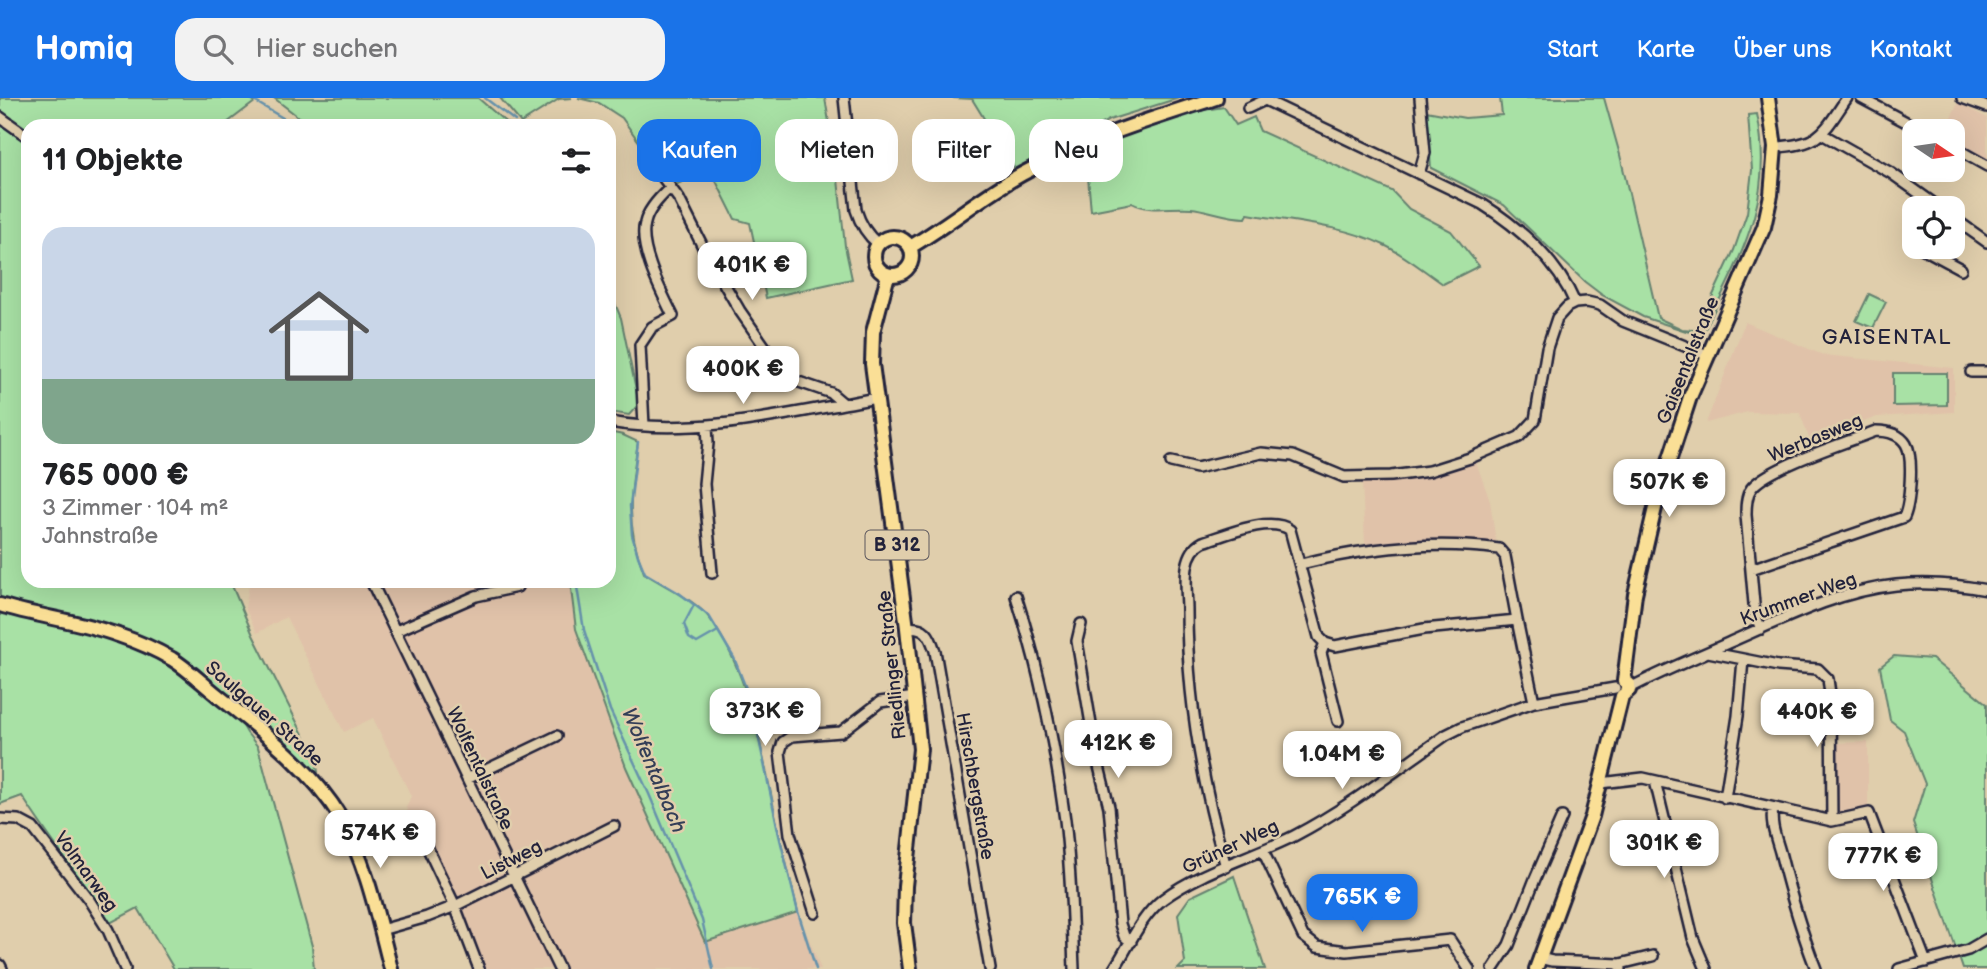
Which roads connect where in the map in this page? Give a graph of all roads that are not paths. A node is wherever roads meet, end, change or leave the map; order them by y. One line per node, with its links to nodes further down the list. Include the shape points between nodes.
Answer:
1 (844, 98): 23 (street, via 856,210)
2 (1216, 98): 24 (main road, via 1074,146 975,202)
3 (1420, 98): 17 (street, via 1426,153)
4 (1768, 98): 14 (main road, Gaisentalstraße)
5 (1847, 98): 13 (street)
6 (1861, 98): 11 (street)
7 (1962, 98): 8 (street)
8 (1987, 107)
9 (1248, 108): 17 (street, via 1265,100)
10 (0, 117): 12 (street)
11 (1902, 120)
12 (21, 132)
13 (1822, 134): 14 (street, via 1801,144); 20 (street, via 1891,173)
14 (1775, 147): 29 (main road, Gaisentalstraße, via 1764,228)
15 (1965, 154): 16 (street)
16 (1987, 166)
17 (1419, 174): 28 (street, via 1482,204 1517,229 1568,285)
18 (666, 182): 19 (street)
19 (670, 188): 33 (street, via 740,311 781,370 793,380 831,393); 35 (street, via 652,207 645,223 644,242 673,316 652,327 640,345)
20 (1920, 196)
21 (1965, 225): 22 (street)
22 (1985, 237)
23 (878, 244): 24 (main road, via 894,237); 27 (main road, via 876,266)
24 (909, 247): 27 (main road, via 908,268)
25 (1942, 259): 26 (street)
26 (1961, 269)
27 (888, 275): 32 (main road, Riedlinger Straße / B 312, via 873,331)
28 (1575, 303): 29 (street, via 1600,305 1623,321); 37 (street, via 1557,318 1535,420 1519,436 1470,458 1429,471 1344,477 1293,456 1261,453 1197,468)
29 (1707, 355): 54 (main road, Gaisentalstraße, via 1658,495 1635,594)
30 (1971, 372): 31 (street)
31 (1987, 372)
32 (877, 398): 33 (street); 48 (main road, Riedlinger Straße / B 312)
33 (844, 404): 36 (street)
34 (616, 423): 35 (street)
35 (643, 426): 36 (street)
36 (707, 426): 40 (street, via 704,484)
37 (1171, 462)
38 (1301, 564): 46 (street, via 1397,547 1499,550 1505,556); 51 (street, via 1319,637); 70 (street, via 1290,530 1277,524 1203,542 1188,563 1187,651 1194,721)
39 (1751, 569): 39 (street, Werbasweg, via 1746,502 1761,479 1875,431 1896,435 1906,444 1909,504 1904,517); 49 (street, Werbasweg, via 1755,615)
40 (712, 573)
41 (374, 588): 50 (street, Wolfentalstraße)
42 (513, 588): 50 (street, via 477,596)
43 (1987, 590): 49 (street, Krummer Weg, via 1943,583 1893,585 1834,600)
44 (1016, 596): 88 (street, via 1048,726 1065,821)
45 (0, 605): 74 (main road, Saulgauer Straße, via 101,629 149,647 172,659 251,722 323,791 342,820 358,854)
46 (1517, 621): 51 (street, via 1424,629 1335,646); 56 (street)
47 (1081, 625): 76 (street, via 1077,641 1110,807 1120,924)
48 (907, 628): 55 (main road, Riedlinger Straße / B 312); 87 (street, Hirschbergstraße, via 926,631 931,638)
49 (1761, 629): 52 (street, Krummer Weg)
50 (396, 631): 59 (street, Wolfentalstraße)
51 (1325, 643): 57 (street, via 1321,653)
52 (1708, 652): 53 (street); 54 (street, Krummer Weg)
53 (1743, 660): 62 (street); 66 (street, via 1818,669 1828,678)
54 (1623, 688): 56 (street, Grüner Weg); 61 (main road, Gaisentalstraße)
55 (915, 697): 73 (street, via 880,702 841,732 792,736 783,742 780,752 789,829); 86 (main road, Riedlinger Straße / B 312, via 919,764 904,904)
56 (1534, 702): 69 (street, Grüner Weg, via 1446,735 1331,816)
57 (1338, 721)
58 (557, 736): 59 (street)
59 (467, 779): 71 (street, Wolfentalstraße)
60 (1655, 781): 61 (street); 62 (street); 92 (street, via 1693,938)
61 (1601, 783): 79 (main road, Gaisentalstraße)
62 (1726, 798): 63 (street)
63 (1773, 809): 66 (street); 93 (street, via 1785,874)
64 (1562, 817): 91 (street, via 1509,945)
65 (0, 819): 82 (street, Volmarweg, via 26,822 40,836 96,911)
66 (1832, 821): 78 (street, via 1869,813)
67 (614, 826): 71 (street, Listweg)
68 (421, 834): 72 (street)
69 (1263, 851): 70 (street, Grüner Weg); 90 (street, via 1303,936 1317,947 1347,951 1450,940)
70 (1226, 867): 76 (street, Grüner Weg, via 1161,901)
71 (513, 877): 72 (street, Listweg); 85 (street, Wolfentalstraße)
72 (455, 906): 74 (street, Listweg); 84 (street)
73 (815, 912)
74 (381, 930): 83 (main road, Saulgauer Straße)
75 (1987, 939): 78 (street, via 1968,950)
76 (1131, 942): 89 (street, Grüner Weg)
77 (1653, 956): 80 (street)
78 (1926, 962): 81 (street)
79 (1538, 963): 80 (street)
80 (1620, 967)
81 (1916, 967): 94 (street)
82 (125, 969)
83 (391, 969)
84 (479, 969)
85 (559, 969)
86 (910, 969)
87 (990, 969)
88 (1074, 969)
89 (1114, 969)
90 (1469, 969)
91 (1493, 969)
92 (1706, 969)
93 (1816, 969)
94 (1899, 969)

